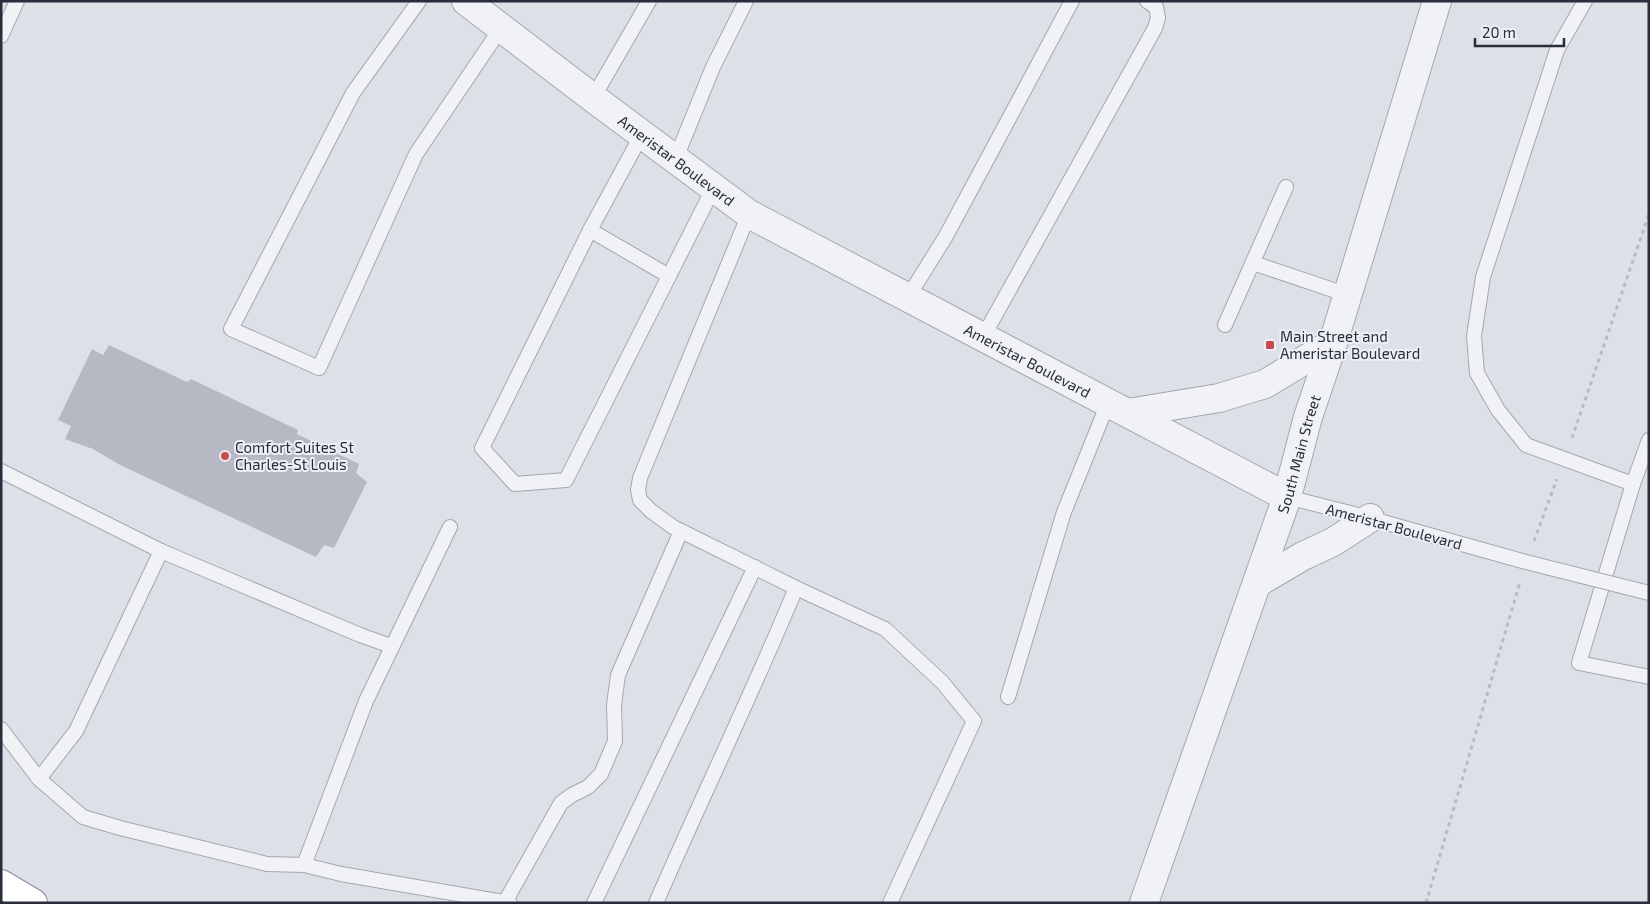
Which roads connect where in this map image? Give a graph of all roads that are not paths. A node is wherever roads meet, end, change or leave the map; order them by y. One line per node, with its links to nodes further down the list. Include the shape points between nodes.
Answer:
1 (17, 1): 11 (lane)
2 (419, 1): 10 (lane, via 353,92 231,328 319,368 416,154)
3 (466, 1): 10 (street, Ameristar Boulevard)
4 (649, 1): 12 (lane)
5 (746, 1): 14 (lane, via 713,67)
6 (1072, 1): 22 (lane, via 946,236)
7 (1147, 1): 24 (lane, via 1156,8 1155,28)
8 (1437, 1): 21 (street, South Main Street)
9 (1585, 1): 29 (lane, via 1557,50 1483,277 1474,336 1477,373 1498,410 1526,445)
10 (501, 28): 12 (street, Ameristar Boulevard)
11 (1, 36)
12 (593, 98): 13 (street, Ameristar Boulevard)
13 (642, 134): 14 (street, Ameristar Boulevard); 18 (lane)
14 (676, 158): 15 (street, Ameristar Boulevard)
15 (714, 187): 17 (street, Ameristar Boulevard); 20 (lane)
16 (1286, 187): 19 (lane)
17 (750, 214): 22 (street, Ameristar Boulevard); 33 (lane, via 640,478 640,500)
18 (590, 230): 20 (lane); 20 (lane, via 482,448 515,484 566,480)
19 (1252, 263): 21 (lane); 23 (lane)
20 (669, 276)
21 (1348, 295): 25 (street, South Main Street)
22 (908, 297): 24 (street, Ameristar Boulevard)
23 (1225, 325)
24 (983, 337): 26 (street, Ameristar Boulevard)
25 (1333, 343): 26 (street, via 1265,384 1219,398); 30 (street, South Main Street)
26 (1118, 408): 30 (street, Ameristar Boulevard); 41 (lane, via 1064,512)
27 (1649, 440): 29 (lane)
28 (1, 471): 34 (lane)
29 (1633, 484): 40 (lane, via 1579,663)
30 (1286, 497): 31 (lane, Ameristar Boulevard); 36 (street, South Main Street)
31 (1377, 520): 36 (street, via 1303,556); 38 (lane, Ameristar Boulevard, bridge)
32 (450, 527): 39 (lane)
33 (681, 531): 35 (lane); 46 (lane, via 618,675 614,705 615,741 601,774 560,804)
34 (161, 551): 39 (lane); 43 (lane, via 76,731)
35 (756, 567): 37 (lane); 48 (lane)
36 (1257, 583): 51 (street, South Main Street)
37 (796, 588): 49 (lane); 50 (lane, via 885,629 942,682 974,721)
38 (1649, 593)
39 (391, 646): 44 (lane, via 351,737)
40 (1649, 677)
41 (1008, 697)
42 (1, 728): 43 (lane)
43 (39, 779): 44 (lane, via 84,816 120,828 267,864)
44 (304, 866): 46 (lane)
45 (1, 884): 47 (highway)
46 (508, 902)
47 (34, 903)
48 (594, 903)
49 (656, 903)
50 (890, 903)
51 (1144, 903)

